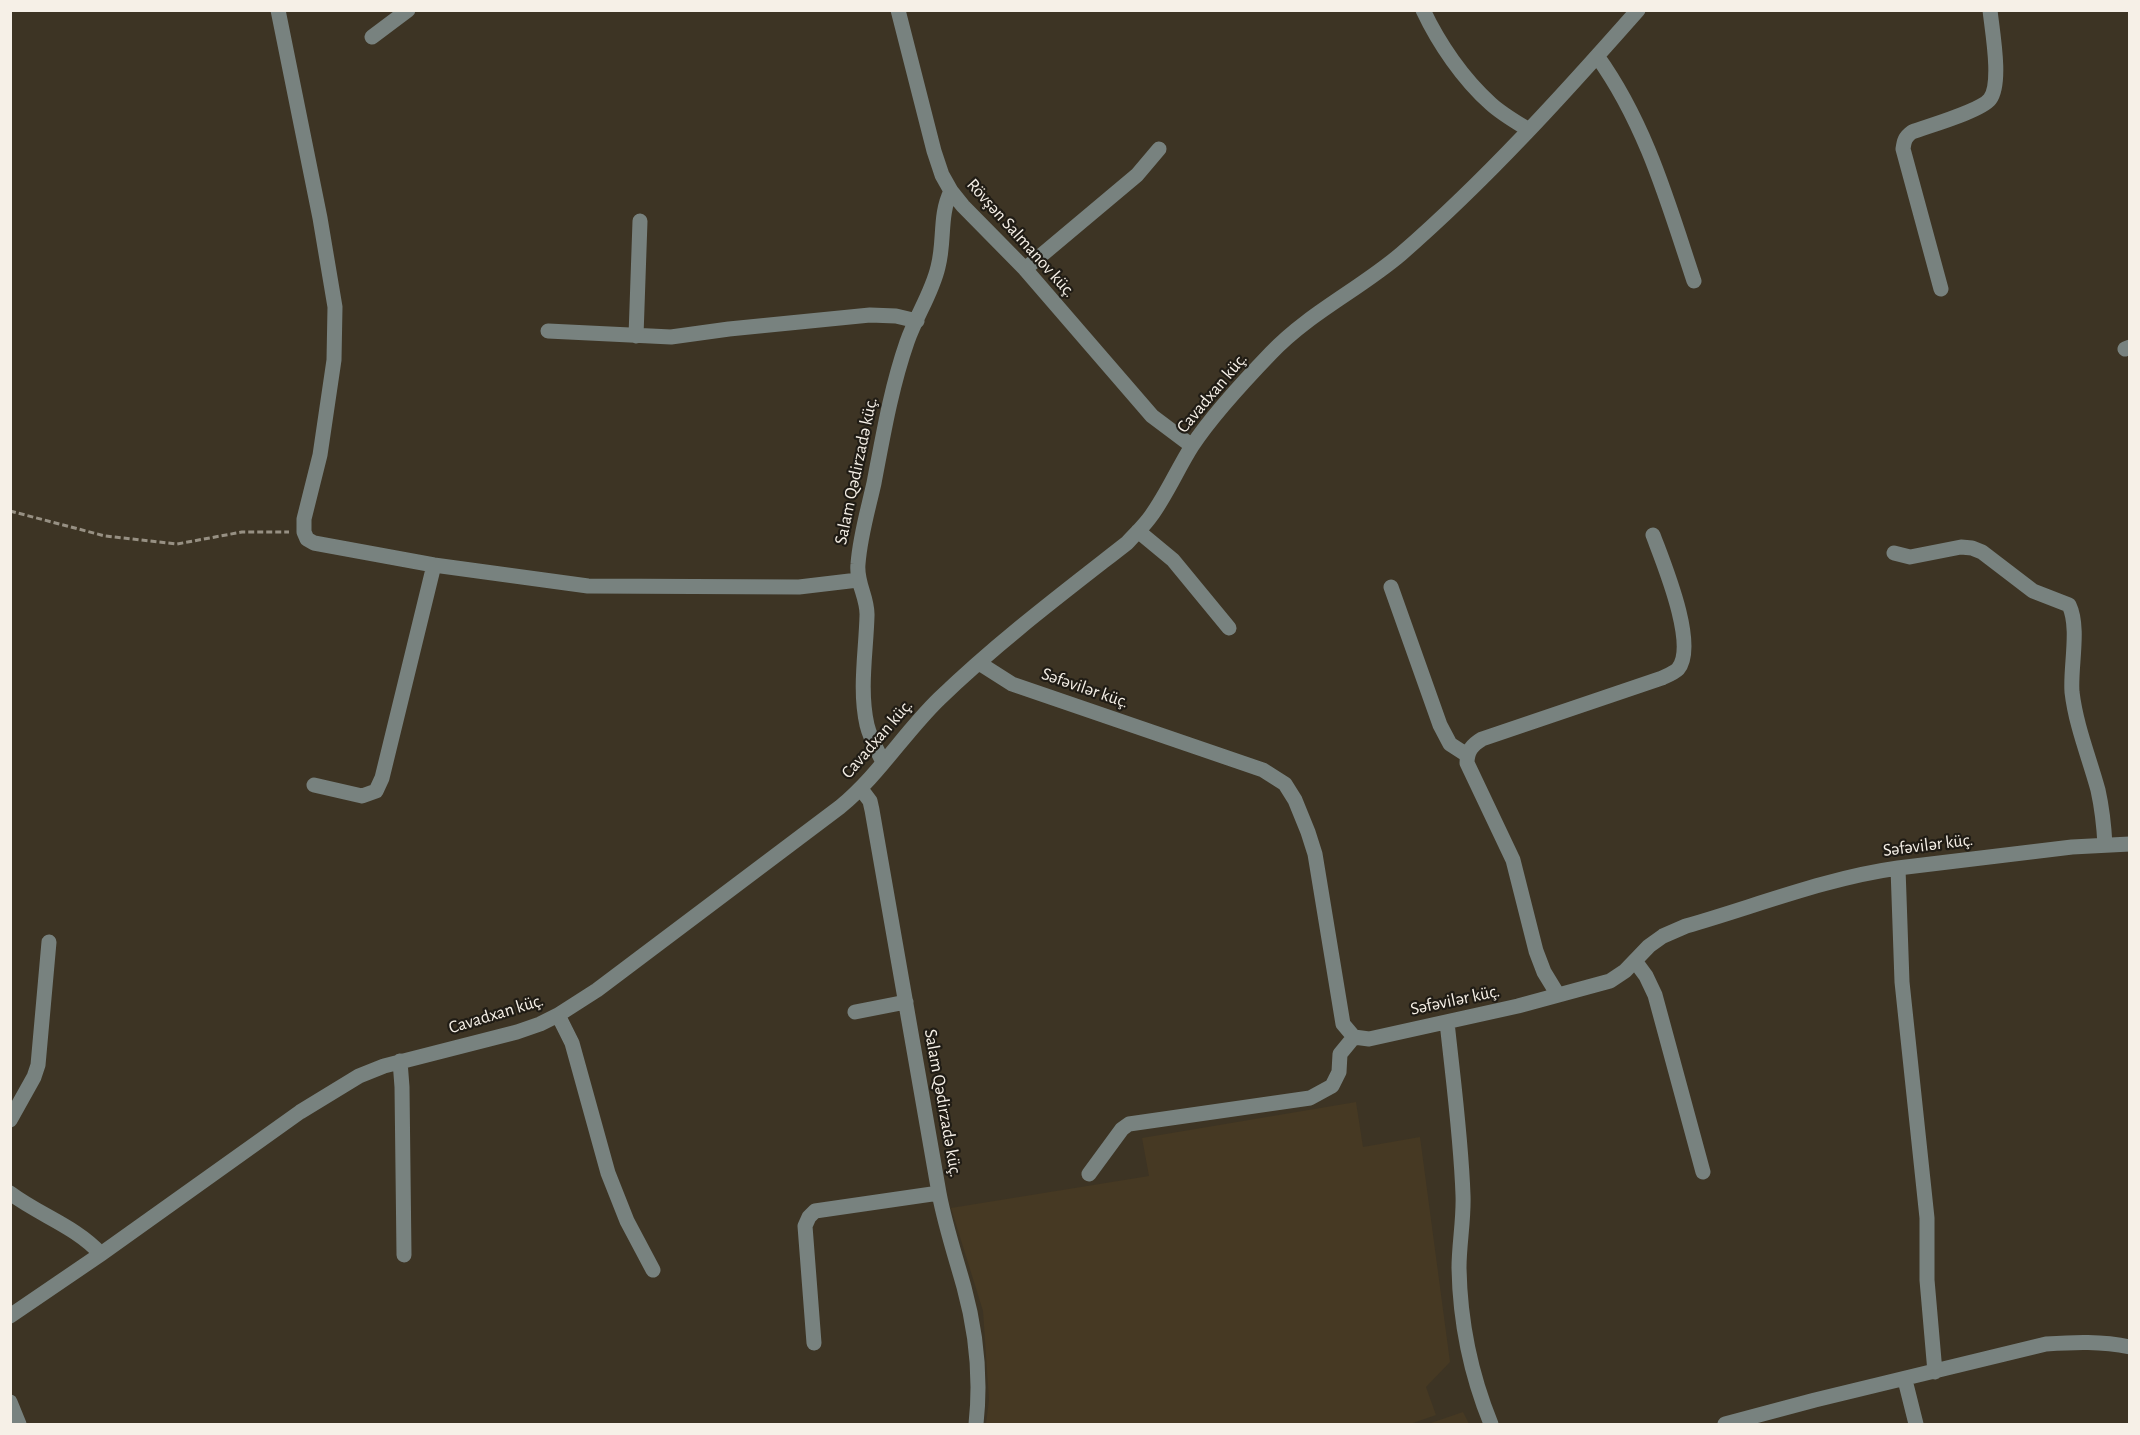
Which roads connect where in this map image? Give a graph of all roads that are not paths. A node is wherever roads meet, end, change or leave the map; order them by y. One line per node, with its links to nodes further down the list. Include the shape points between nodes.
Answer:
1 (278, 10): 23 (street, via 335,307 334,360 304,532 314,543)
2 (408, 10): 7 (street)
3 (898, 10): 11 (street, Rövşən Salmanov küç., via 934,151)
4 (1423, 10): 9 (street, via 1431,28 1470,83 1492,105)
5 (1638, 10): 8 (street, Cavadxan küç.)
6 (1990, 10): 15 (street, via 1995,72 1990,99 1981,107 1912,132 1904,141)
7 (372, 37)
8 (1598, 56): 9 (street, Cavadxan küç.); 14 (street, via 1656,164)
9 (1529, 130): 19 (street, Cavadxan küç., via 1398,256 1288,337)
10 (1159, 149): 13 (street, via 1137,175)
11 (951, 191): 13 (street, Rövşən Salmanov küç.); 16 (street, Salam Qədirzadə küç., via 943,216 938,267)
12 (640, 221): 18 (street)
13 (1025, 268): 19 (street, Rövşən Salmanov küç., via 1152,416)
14 (1694, 281)
15 (1941, 289)
16 (917, 321): 18 (street, via 870,315 671,337); 24 (street, Salam Qədirzadə küç., via 897,372 886,419 860,542)
17 (549, 331): 18 (street)
18 (636, 336)
19 (1192, 446): 20 (street, Cavadxan küç., via 1152,515)
20 (1138, 531): 26 (street, via 1173,560); 27 (street, Cavadxan küç.)
21 (1653, 535): 28 (street, via 1673,588 1684,638 1683,658 1677,670 1482,739)
22 (1894, 553): 32 (street, via 1910,557 1972,548 1983,552 2033,591 2069,605 2073,624 2074,707 2098,791)
23 (434, 565): 24 (street, via 618,588 799,587); 30 (street, via 376,791 362,796)
24 (858, 580): 29 (street, Salam Qədirzadə küç., via 867,614 864,709 867,728)
25 (1391, 587): 28 (street, via 1440,725 1450,744)
26 (1229, 628)
27 (979, 663): 29 (street, Cavadxan küç., via 915,724); 42 (street, Səfəvilər küç., via 1012,684 1263,770 1285,784 1315,854 1343,1024)
28 (1467, 755): 37 (street, via 1467,764 1513,860 1536,951)
29 (883, 762): 31 (street, Cavadxan küç.)
30 (314, 785)
31 (861, 789): 38 (street, Salam Qədirzadə küç., via 872,810); 40 (street, Cavadxan küç.)
32 (2105, 844): 33 (street, Səfəvilər küç.); 34 (street, Səfəvilər küç.)
33 (2130, 844)
34 (1898, 868): 36 (street, Səfəvilər küç., via 1832,882 1686,926 1663,936); 55 (street, via 1902,992 1927,1218 1926,1280)
35 (49, 942): 44 (street, via 38,1065)
36 (1635, 961): 37 (street, Səfəvilər küç., via 1610,981); 45 (street, via 1654,995)
37 (1558, 995): 41 (street, Səfəvilər küç.)
38 (906, 1002): 39 (street); 48 (street, Salam Qədirzadə küç.)
39 (855, 1012)
40 (558, 1015): 43 (street, Cavadxan küç., via 518,1032); 51 (street, via 572,1043 608,1173)
41 (1447, 1022): 42 (street, Səfəvilər küç., via 1369,1039); 60 (street, via 1462,1159 1459,1268 1463,1320 1471,1365)
42 (1354, 1037): 46 (street, via 1340,1054 1339,1072 1332,1086 1310,1098 1129,1124)
43 (400, 1061): 49 (street, Cavadxan küç., via 369,1071 300,1112); 50 (street)
44 (10, 1119)
45 (1703, 1172)
46 (1089, 1174)
47 (10, 1193): 49 (street, via 75,1230)
48 (939, 1193): 53 (street, via 815,1211 809,1217 805,1226); 59 (street, Salam Qədirzadə küç., via 973,1327 978,1386)
49 (101, 1254): 52 (street, Cavadxan küç.)
50 (404, 1255)
51 (653, 1270)
52 (10, 1316)
53 (814, 1343)
54 (2130, 1347): 55 (street, via 2080,1341 2046,1344)
55 (1935, 1372): 56 (street)
56 (1905, 1380): 61 (street); 62 (street)
57 (10, 1402): 58 (street)
58 (19, 1425)
59 (976, 1425)
60 (1491, 1425)
61 (1725, 1425)
62 (1916, 1425)

